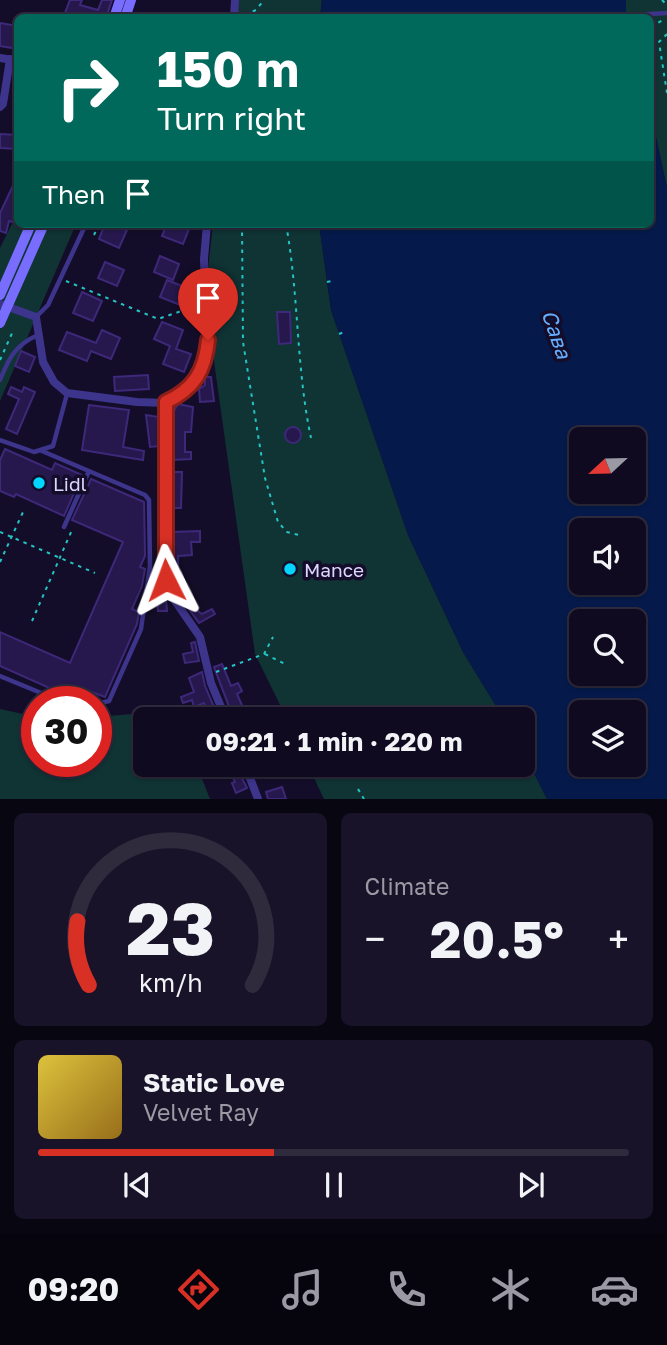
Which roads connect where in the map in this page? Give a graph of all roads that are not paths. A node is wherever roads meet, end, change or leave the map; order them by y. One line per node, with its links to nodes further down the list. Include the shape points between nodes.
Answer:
1 (0, 58): 2 (street)
2 (14, 60): 3 (street)
3 (0, 107)
4 (29, 228): 8 (main road)
5 (42, 228): 9 (main road)
6 (84, 228): 10 (lane, via 61,279)
7 (207, 228): 15 (street, via 204,304 208,340 202,372 184,393)
8 (0, 295)
9 (4, 305): 10 (street); 11 (main road)
10 (36, 317): 12 (street)
11 (0, 323)
12 (38, 335): 13 (lane, via 14,350); 14 (street, via 47,371)
13 (0, 380)
14 (67, 393): 15 (street); 17 (lane, via 56,440)
15 (166, 402): 23 (street, via 164,573 173,598 200,637)
16 (0, 440): 17 (lane, via 22,450)
17 (42, 451): 18 (lane)
18 (89, 471): 19 (lane); 22 (lane, via 149,500 150,566 141,629)
19 (64, 527)
20 (0, 676): 21 (lane)
21 (24, 686)
22 (112, 694)
23 (221, 707)
24 (250, 777): 25 (street)
25 (258, 799)

